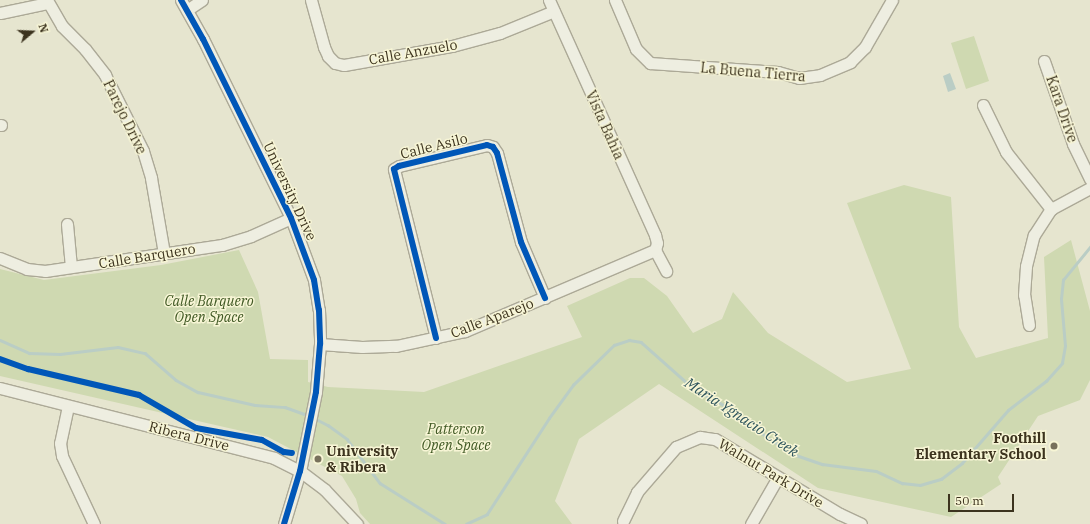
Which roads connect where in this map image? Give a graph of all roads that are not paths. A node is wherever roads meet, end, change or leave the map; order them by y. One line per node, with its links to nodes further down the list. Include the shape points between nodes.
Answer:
1 (181, 0): 8 (street, University Drive)
2 (202, 0): 8 (street)
3 (311, 0): 9 (street, Calle Anzuelo, via 328,56 336,63 344,65 452,46 500,33)
4 (549, 0): 9 (street, Vista Bahia)
5 (615, 0): 6 (street, La Buena Tierra, via 636,49 650,62 778,72 799,78 820,76 850,62 865,47)
6 (892, 0)
7 (47, 2): 10 (street); 19 (street, Parejo Drive, via 62,26 85,49 105,75 142,151 151,178)
8 (187, 10): 16 (street, University Drive)
9 (554, 12): 18 (street, Vista Bahia, via 655,235)
10 (0, 13)
11 (1044, 61): 13 (street, Kara Drive, via 1073,144)
12 (983, 105): 15 (street, via 1006,152)
13 (1090, 179)
14 (1090, 188): 15 (street)
15 (1051, 209): 24 (street, via 1034,235 1026,266 1024,295)
16 (291, 218): 19 (street, Calle Barquero, via 251,236 222,244); 26 (street, University Drive, via 314,280 319,310)
17 (67, 224): 21 (street)
18 (655, 250): 22 (street); 23 (street, Calle Aparejo)
19 (164, 253): 21 (street, Calle Barquero)
20 (0, 258): 21 (street, Calle Barquero, via 27,269 45,271)
21 (71, 267)
22 (666, 271)
23 (545, 298): 25 (street, Calle Aparejo, via 465,331); 25 (street, Calle Asilo, via 523,247 497,152 493,147 487,146 399,166 394,169)
24 (1029, 325)
25 (436, 338): 26 (street, Calle Aparejo, via 396,346)
26 (320, 344): 29 (street, University Drive, via 316,392)
27 (0, 388): 28 (street, Ribera Drive)
28 (68, 406): 29 (street, Ribera Drive, via 274,458); 32 (street, via 60,443 62,456)
29 (300, 471): 33 (street, University Drive); 34 (street, Ribera Drive, via 326,490)
30 (778, 477): 31 (street, Walnut Park Drive, via 715,439 700,437 687,440 676,447 637,492); 35 (street); 36 (street, Walnut Park Drive)
31 (623, 521)
32 (94, 524)
33 (284, 524)
34 (357, 524)
35 (751, 524)
36 (861, 524)

